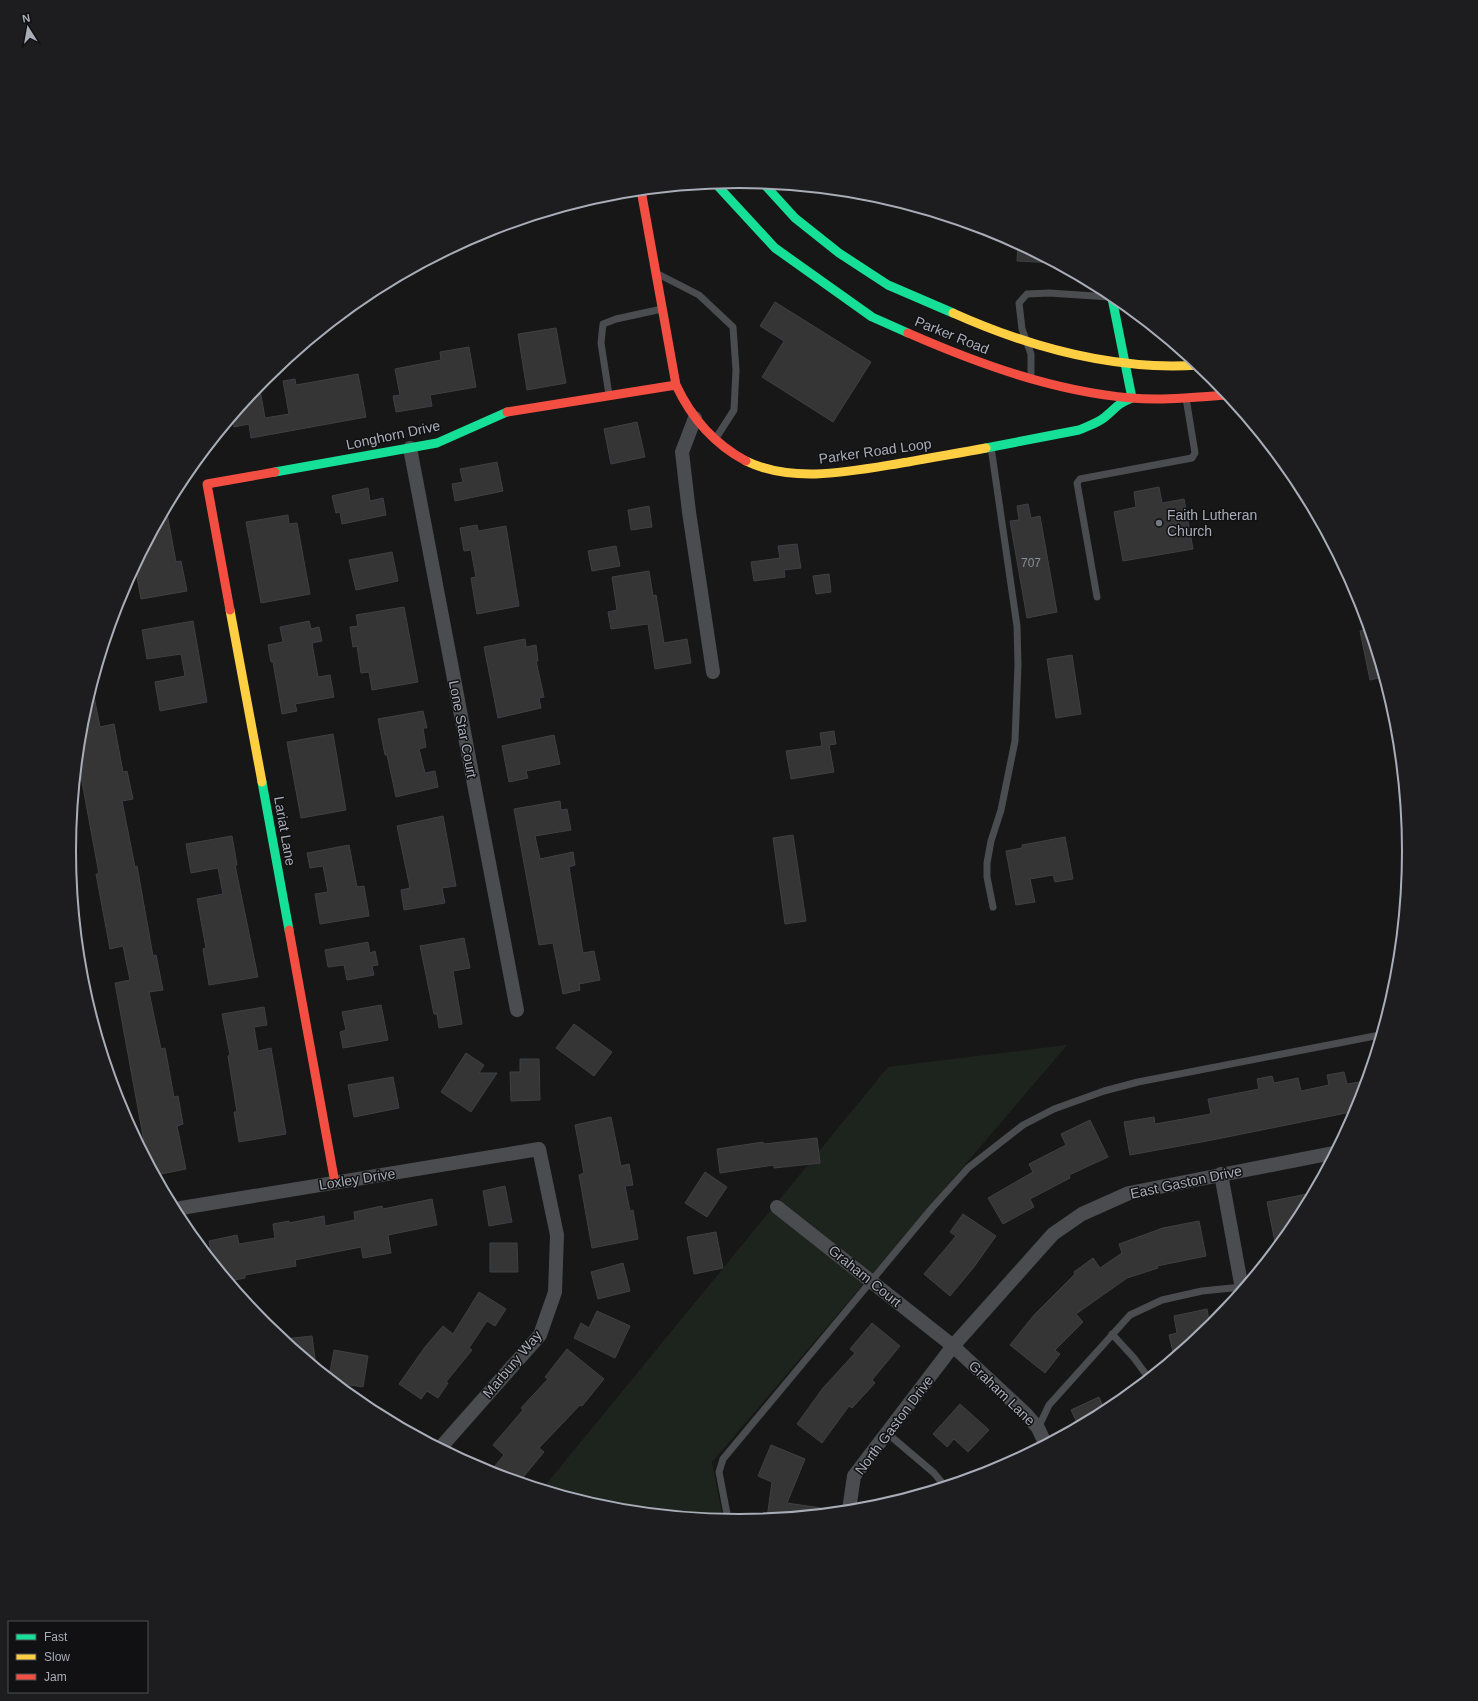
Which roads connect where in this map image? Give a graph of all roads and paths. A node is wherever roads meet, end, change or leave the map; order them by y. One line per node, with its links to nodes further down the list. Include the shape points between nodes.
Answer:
1 (720, 188): 11 (street, Parker Road, via 775,248 872,317 984,364)
2 (768, 189): 8 (street, Parker Road, via 795,218 839,253 888,285 984,327)
3 (642, 195): 4 (street, Parker Road Loop)
4 (656, 273): 7 (street, Parker Road Loop); 18 (lane, via 699,294 733,328 736,370 734,410)
5 (1100, 295): 8 (lane, via 1027,294 1019,303 1022,329)
6 (1113, 303): 9 (street)
7 (663, 309): 12 (street, Parker Road Loop); 13 (lane, via 616,318 603,324 600,343)
8 (1027, 342): 9 (street, Parker Road, via 1099,359); 11 (lane, via 1031,354)
9 (1125, 362): 10 (street, Parker Road, via 1169,367); 15 (street)
10 (1190, 366)
11 (1031, 379): 15 (street, Parker Road, via 1077,390)
12 (676, 385): 13 (street, Longhorn Drive); 17 (street, Parker Road Loop, via 685,405)
13 (609, 396): 20 (street, Longhorn Drive, via 505,412 437,443)
14 (1221, 396): 16 (street, Parker Road)
15 (1132, 398): 16 (street, Parker Road); 19 (street, Parker Road Loop, via 1119,403 1105,417 1092,425 1079,430)
16 (1186, 398): 22 (lane, via 1195,453 1192,458 1080,479 1077,483)
17 (695, 418): 18 (street, Parker Road Loop); 23 (street, via 682,452)
18 (716, 438): 19 (street, Parker Road Loop, via 738,457 752,464 772,470 816,474 855,471)
19 (991, 447): 24 (lane, via 1018,646 1015,741 987,863)
20 (410, 448): 21 (street, Longhorn Drive); 25 (street, Lone Star Court)
21 (207, 484): 30 (street, Lariat Lane)
22 (1097, 597)
23 (713, 672)
24 (993, 907)
25 (517, 1010)
26 (1375, 1036): 33 (lane, via 1138,1082 1054,1109 1023,1125 968,1168)
27 (539, 1149): 30 (street, Loxley Drive); 42 (street, Marbury Way, via 557,1235 555,1292 540,1335)
28 (1327, 1157): 29 (street, East Gaston Drive)
29 (1221, 1174): 34 (street); 37 (street, East Gaston Drive, via 1128,1193 1082,1214 1053,1234)
30 (335, 1183): 32 (street, Loxley Drive)
31 (777, 1207): 33 (street, Graham Court)
32 (182, 1209)
33 (871, 1281): 37 (street, Graham Court); 45 (lane, via 722,1458 719,1472)
34 (1241, 1283)
35 (1237, 1288): 36 (lane, via 1202,1291 1162,1300 1130,1315)
36 (1112, 1334): 38 (lane); 39 (lane, via 1049,1405)
37 (953, 1346): 39 (street, Graham Lane); 40 (street, North Gaston Drive)
38 (1146, 1374)
39 (1038, 1428): 41 (street, Graham Lane)
40 (887, 1433): 43 (lane); 44 (street, North Gaston Drive, via 854,1476)
41 (1043, 1439)
42 (444, 1444)
43 (941, 1481)
44 (850, 1504)
45 (727, 1513)

